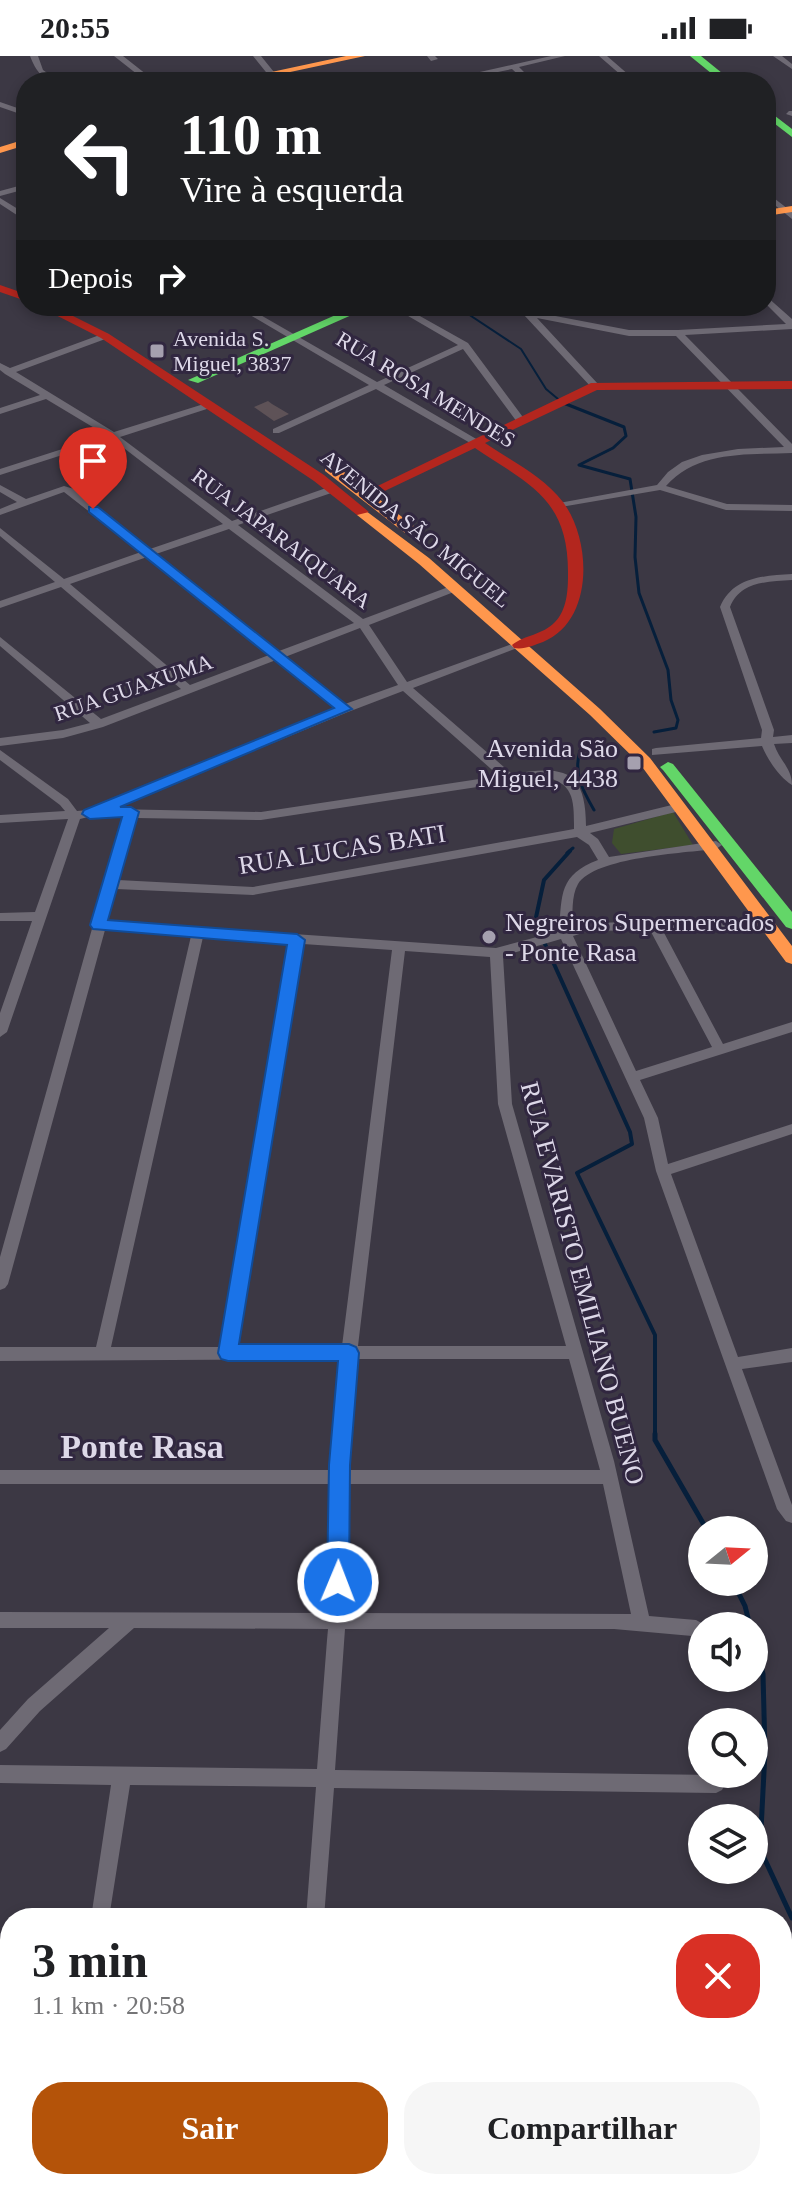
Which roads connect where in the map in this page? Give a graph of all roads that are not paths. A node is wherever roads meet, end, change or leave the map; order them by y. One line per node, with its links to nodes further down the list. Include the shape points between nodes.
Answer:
1 (118, 56): 10 (street)
2 (257, 56): 11 (street)
3 (360, 56): 12 (main road)
4 (561, 56): 8 (street)
5 (603, 56): 15 (street)
6 (695, 56): 16 (main road)
7 (777, 56): 9 (street)
8 (513, 66): 13 (street); 14 (street)
9 (792, 67)
10 (139, 72)
11 (270, 72)
12 (298, 72)
13 (485, 72)
14 (519, 72)
15 (621, 72)
16 (715, 72)
17 (780, 115): 18 (main road)
18 (792, 134)
19 (0, 197): 20 (street)
20 (16, 210)
21 (776, 309): 29 (street)
22 (77, 316): 31 (main road, AVENIDA SÃO MIGUEL)
23 (81, 316): 37 (main road, AVENIDA SÃO MIGUEL)
24 (256, 316): 32 (street, RUA ROSA MENDES)
25 (344, 316): 32 (main road)
26 (413, 316): 33 (street)
27 (530, 316): 40 (street)
28 (552, 316): 30 (street, via 607,330)
29 (792, 325): 30 (street)
30 (678, 333): 41 (street)
31 (105, 336): 35 (street); 43 (main road, AVENIDA SÃO MIGUEL)
32 (294, 338): 37 (main road); 38 (street, RUA ROSA MENDES)
33 (465, 345): 38 (street); 45 (street)
34 (0, 366): 35 (street, RUA JAPARAIQUARA)
35 (12, 371): 36 (street); 42 (street, RUA JAPARAIQUARA)
36 (0, 375)
37 (194, 380): 46 (main road, AVENIDA SÃO MIGUEL)
38 (377, 385): 46 (street); 48 (street, RUA ROSA MENDES)
39 (792, 385): 41 (main road)
40 (595, 386): 41 (main road); 45 (main road)
41 (731, 387): 49 (street)
42 (48, 395): 44 (street); 47 (street, RUA JAPARAIQUARA)
43 (210, 405): 47 (street); 51 (main road, AVENIDA SÃO MIGUEL)
44 (0, 411)
45 (520, 420): 48 (main road)
46 (276, 431): 54 (main road, AVENIDA SÃO MIGUEL)
47 (112, 435): 50 (street); 59 (street, RUA JAPARAIQUARA)
48 (475, 442): 54 (main road); 56 (main road, RUA ROSA MENDES)
49 (792, 450): 52 (street, via 698,459 669,474)
50 (0, 472)
51 (326, 484): 54 (main road, via 353,497); 59 (street); 64 (main road, AVENIDA SÃO MIGUEL)
52 (660, 487): 56 (street); 57 (street, via 726,507)
53 (0, 488): 55 (street)
54 (367, 494): 68 (main road, AVENIDA SÃO MIGUEL)
55 (25, 503): 58 (street); 61 (street, via 67,489)
56 (559, 506): 68 (main road, via 573,544 571,609 553,631)
57 (792, 508)
58 (0, 512)
59 (234, 525): 61 (street); 66 (street, RUA JAPARAIQUARA)
60 (0, 531): 63 (street)
61 (148, 554): 63 (street); 69 (street)
62 (792, 577): 75 (street, via 743,584 727,597 725,607 768,730)
63 (62, 583): 65 (street); 71 (street)
64 (455, 588): 66 (street, RUA GUAXUMA); 68 (main road, AVENIDA SÃO MIGUEL)
65 (0, 605)
66 (364, 625): 69 (street, RUA GUAXUMA); 70 (street, RUA JAPARAIQUARA)
67 (0, 640): 73 (street)
68 (527, 643): 70 (street); 77 (main road, AVENIDA SÃO MIGUEL); 81 (main road, AVENIDA SÃO MIGUEL, via 617,733)
69 (278, 656): 71 (street, RUA GUAXUMA); 72 (street)
70 (405, 687): 72 (street); 79 (street, RUA JAPARAIQUARA)
71 (190, 691): 73 (street, RUA GUAXUMA)
72 (344, 709): 83 (street)
73 (99, 724): 76 (street, RUA GUAXUMA)
74 (792, 739): 75 (street)
75 (765, 741): 77 (street); 80 (street)
76 (0, 742)
77 (656, 752): 88 (main road, AVENIDA SÃO MIGUEL)
78 (0, 754): 84 (street)
79 (508, 777): 82 (street, via 261,816); 87 (street, via 543,773 565,778 577,792)
80 (792, 781)
81 (680, 807): 86 (street, RUA LUCAS BATI); 89 (main road, AVENIDA SÃO MIGUEL)
82 (131, 812): 83 (street); 91 (street)
83 (90, 814): 84 (street)
84 (75, 816): 85 (street); 92 (street)
85 (0, 819)
86 (596, 828): 87 (street, RUA LUCAS BATI); 90 (street)
87 (580, 833): 90 (street); 91 (street, RUA LUCAS BATI, via 253,891)
88 (728, 841): 89 (street); 95 (main road, AVENIDA SÃO MIGUEL)
89 (707, 847): 90 (street); 94 (main road, AVENIDA SÃO MIGUEL)
90 (611, 859): 99 (street, via 574,880)
91 (109, 884): 96 (street)
92 (40, 916): 93 (street); 104 (street)
93 (0, 917)
94 (765, 922): 97 (street); 103 (main road, AVENIDA SÃO MIGUEL)
95 (792, 923)
96 (99, 925): 98 (street); 111 (street)
97 (654, 926): 99 (street, via 589,927); 107 (street)
98 (198, 932): 100 (street); 116 (street)
99 (562, 934): 102 (street); 108 (street)
100 (297, 940): 101 (street); 113 (street)
101 (399, 947): 102 (street); 114 (street)
102 (496, 953): 112 (street, RUA EVARISTO EMILIANO BUENO, via 502,1092)
103 (792, 958)
104 (3, 1016): 106 (street)
105 (792, 1027): 107 (street)
106 (0, 1032)
107 (720, 1050): 108 (street)
108 (634, 1077): 110 (street, via 655,1130)
109 (792, 1129): 110 (street)
110 (663, 1171): 118 (street)
111 (0, 1284)
112 (574, 1352): 114 (street); 121 (street, RUA EVARISTO EMILIANO BUENO)
113 (228, 1353): 114 (street); 116 (street)
114 (349, 1353): 120 (street)
115 (0, 1354): 116 (street)
116 (102, 1354)
117 (792, 1355): 118 (street)
118 (732, 1364): 122 (street)
119 (0, 1477): 120 (street)
120 (339, 1477): 121 (street); 125 (street)
121 (609, 1477): 126 (street, RUA EVARISTO EMILIANO BUENO)
122 (788, 1512)
123 (0, 1620): 124 (street)
124 (130, 1621): 125 (street); 128 (street, via 34,1705)
125 (337, 1623): 126 (street); 131 (street)
126 (642, 1624): 127 (street)
127 (688, 1627)
128 (0, 1743)
129 (0, 1774): 130 (street)
130 (122, 1775): 131 (street); 133 (street)
131 (326, 1780): 132 (street); 134 (street)
132 (688, 1784)
133 (102, 1908)
134 (316, 1908)

